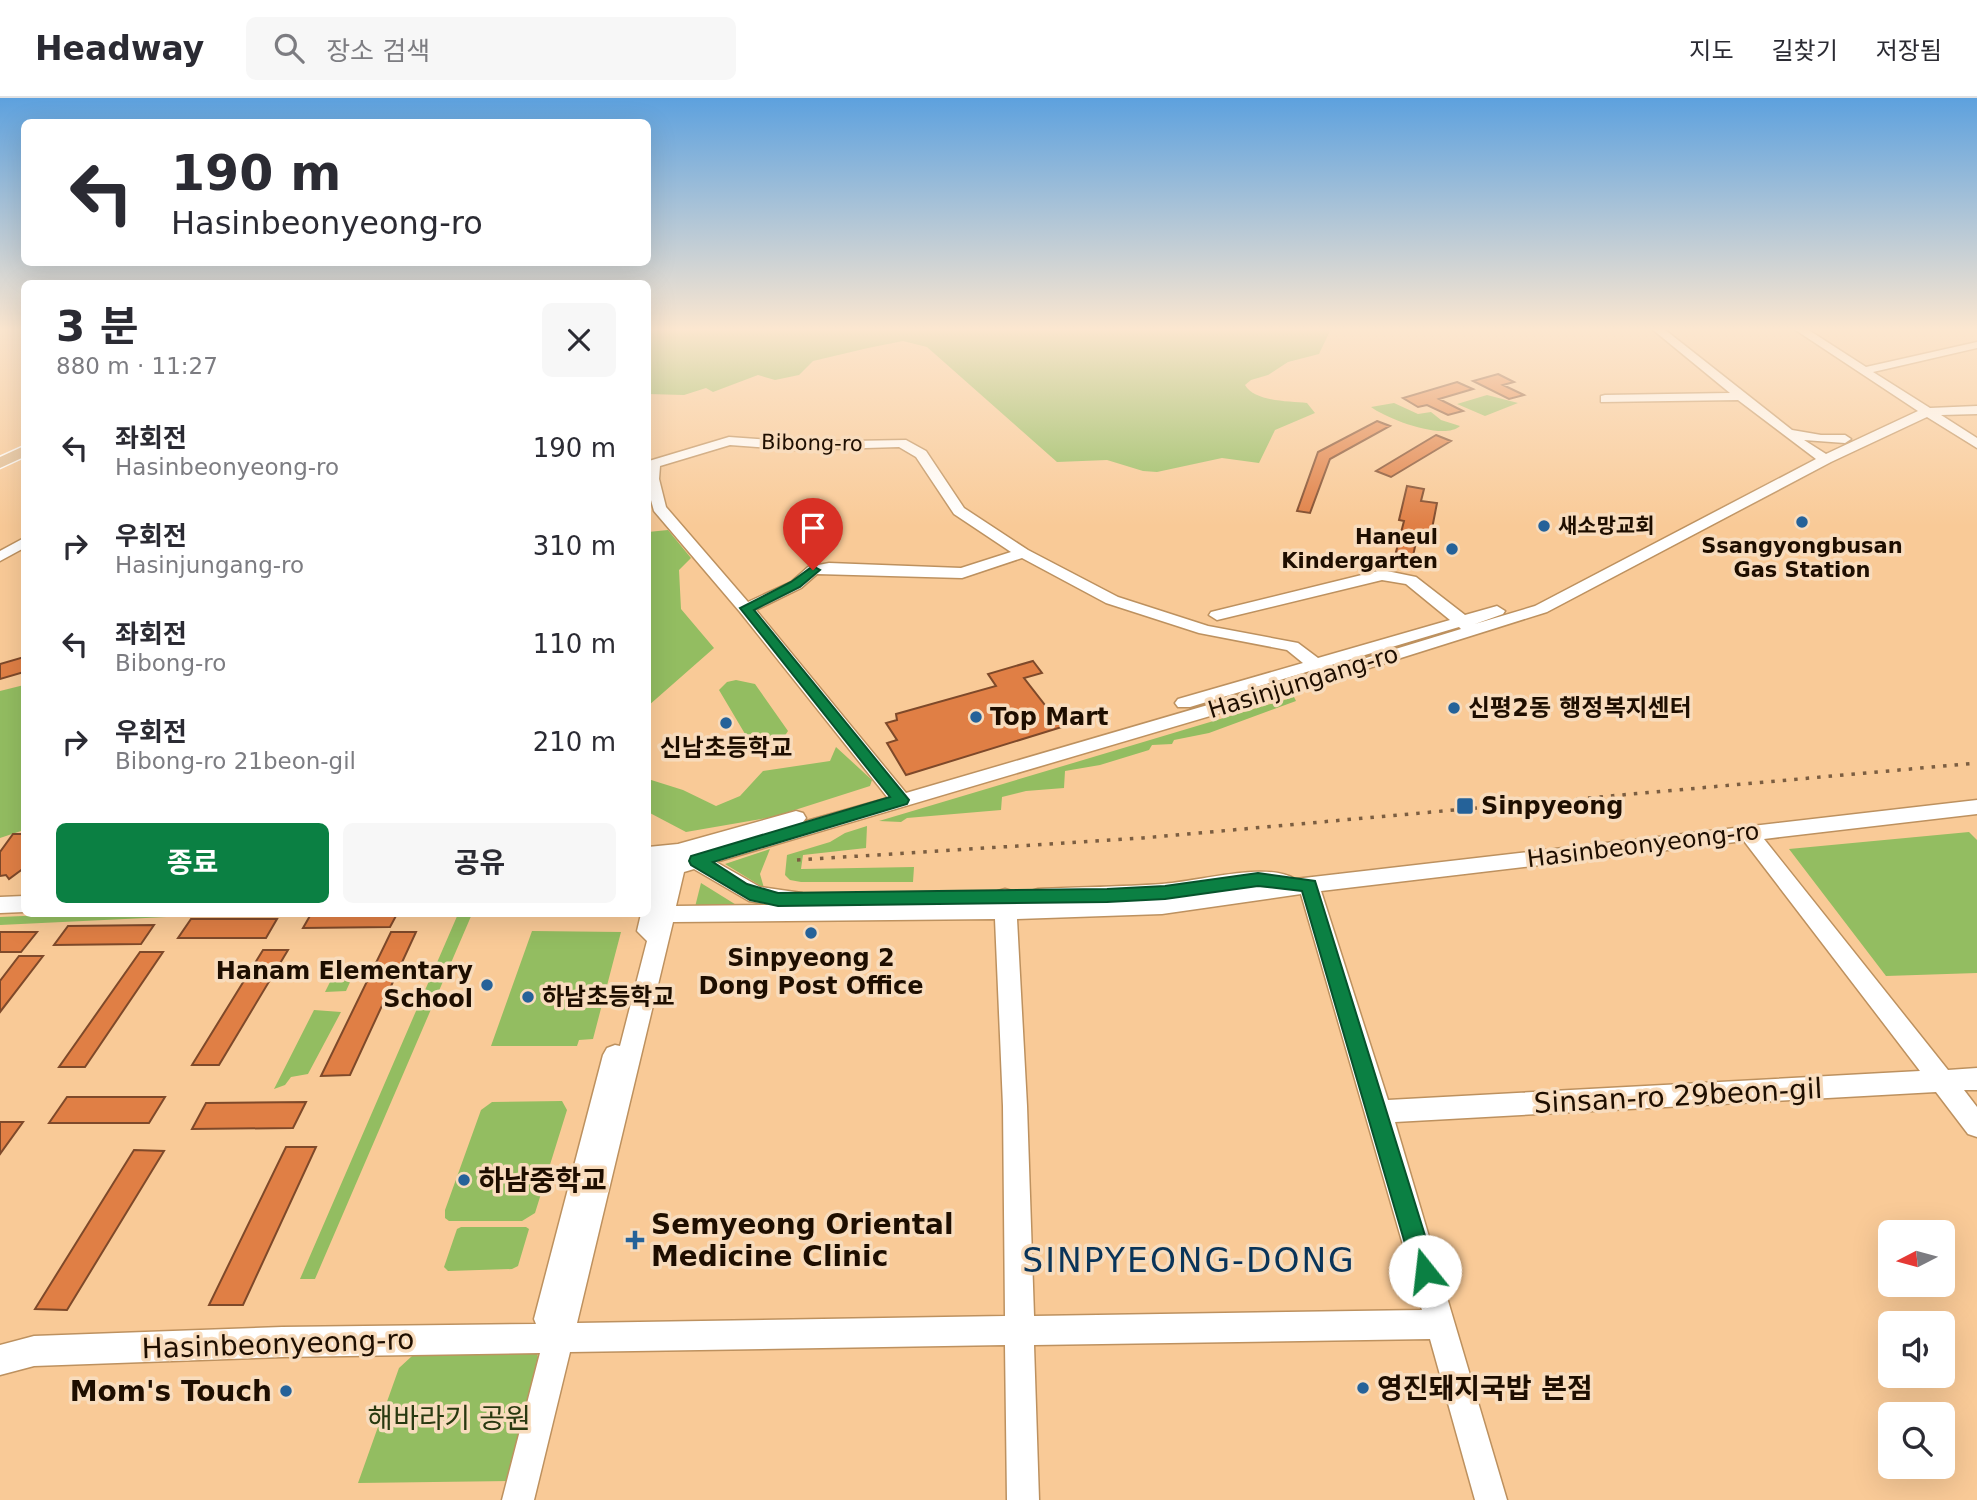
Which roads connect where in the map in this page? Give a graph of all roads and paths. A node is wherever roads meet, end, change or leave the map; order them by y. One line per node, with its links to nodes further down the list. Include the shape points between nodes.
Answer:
1 (1900, 394): 5 (street)
2 (1739, 396): 3 (street); 6 (street)
3 (1605, 399)
4 (1977, 408): 5 (street)
5 (1924, 410): 7 (street, via 1899,413); 8 (street); 10 (street)
6 (1787, 433): 7 (street); 10 (street)
7 (1845, 439): 10 (street)
8 (1977, 443)
9 (21, 452): 11 (main road)
10 (1820, 457): 17 (street, via 1536,605)
11 (0, 463)
12 (21, 544): 14 (street)
13 (1023, 553): 15 (street, via 961,573 813,570 796,584); 15 (street, Bibong-ro, via 959,511 921,454 901,443 796,446 729,441 654,464 652,479 659,508); 18 (street, Bibong-ro, via 1112,600 1205,630 1292,646)
14 (0, 557)
15 (746, 608): 19 (street, Bibong-ro)
16 (1217, 615): 17 (street, via 1382,575 1411,580)
17 (1468, 626): 18 (street)
18 (1322, 669): 19 (street)
19 (898, 794): 22 (street)
20 (1977, 807): 21 (street, Hasinbeonyeong-ro)
21 (1748, 833): 23 (street, Hasinbeonyeong-ro); 32 (street)
22 (667, 860): 26 (street, Hasinbeonyeong-ro, via 778,900); 29 (street); 30 (street); 37 (street, via 548,1319)
23 (1309, 886): 26 (street, Hasinbeonyeong-ro, via 1162,906); 33 (street)
24 (21, 894): 25 (street)
25 (0, 895)
26 (1005, 903): 29 (street, Hasinbeonyeong-ro); 36 (street, via 1016,1106)
27 (21, 904): 28 (street)
28 (0, 905)
29 (767, 912): 30 (street, Hasinbeonyeong-ro)
30 (664, 914): 37 (street)
31 (1977, 1079): 32 (street, Sinsan-ro 29beon-gil)
32 (1943, 1081): 33 (street, Sinsan-ro 29beon-gil); 34 (street)
33 (1379, 1112): 35 (street)
34 (1977, 1126)
35 (1440, 1324): 36 (street, Hasinbeonyeong-ro); 41 (street)
36 (1020, 1331): 37 (street, Hasinbeonyeong-ro); 40 (street)
37 (557, 1337): 38 (street, Hasinbeonyeong-ro, via 34,1351); 39 (street)
38 (0, 1360)
39 (518, 1500)
40 (1023, 1500)
41 (1491, 1500)

